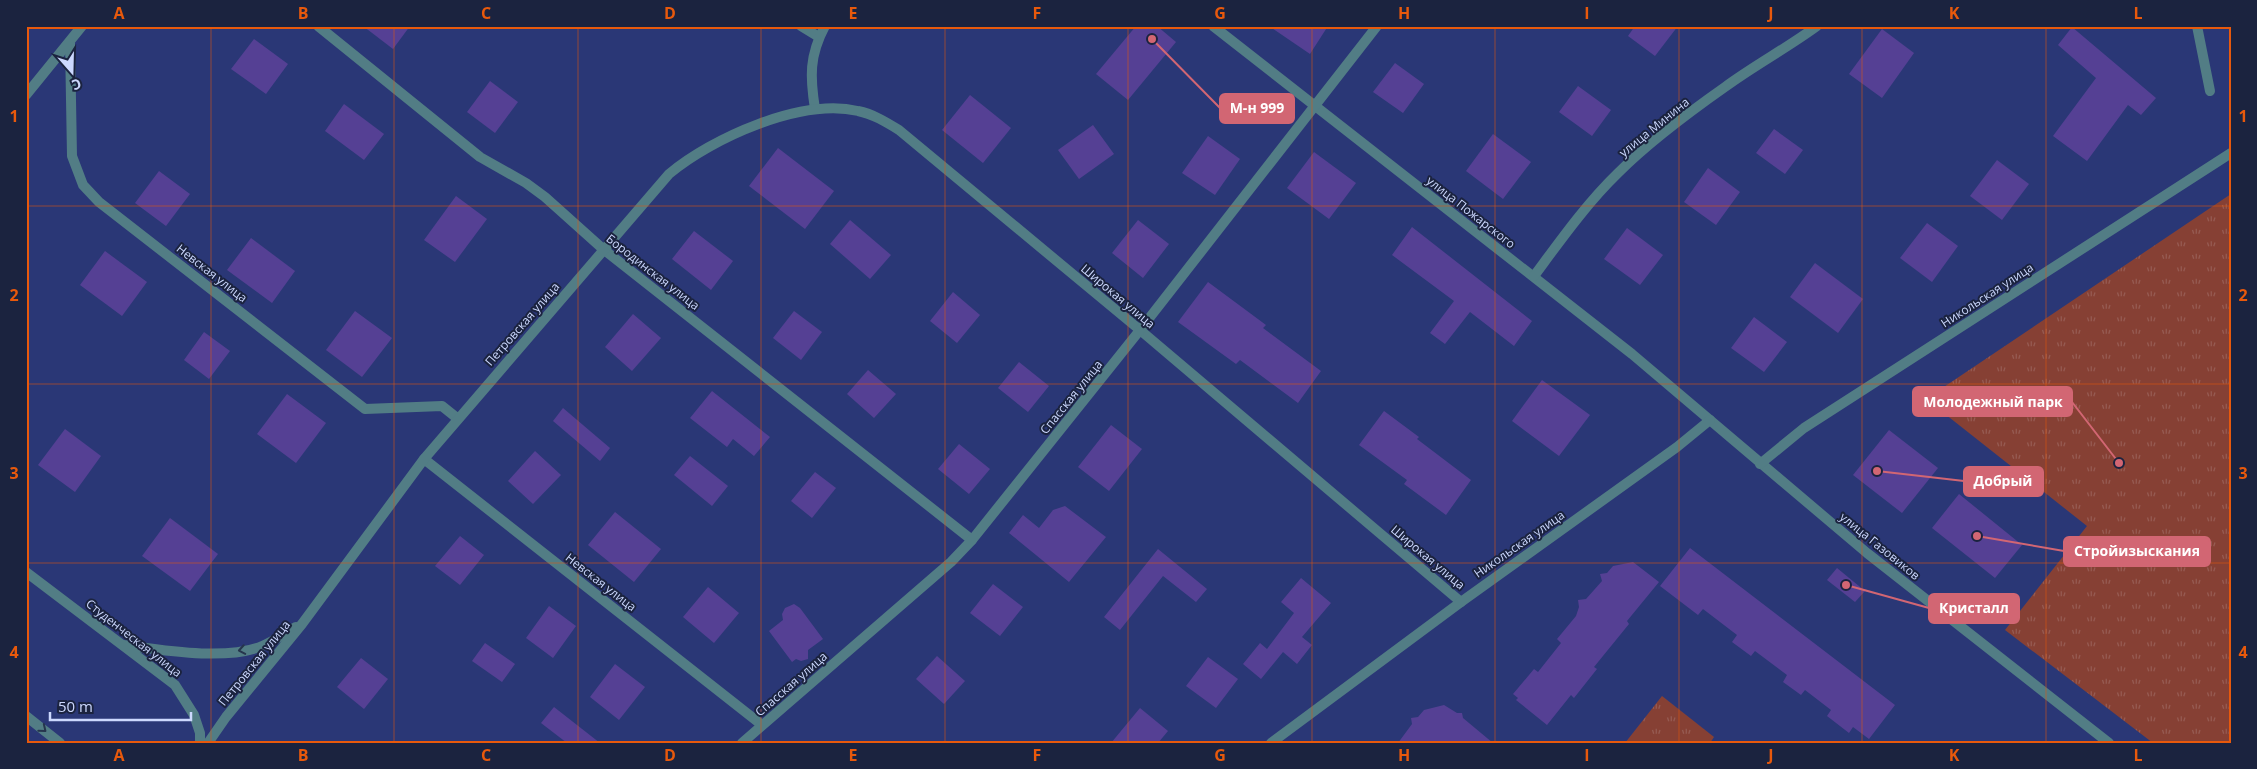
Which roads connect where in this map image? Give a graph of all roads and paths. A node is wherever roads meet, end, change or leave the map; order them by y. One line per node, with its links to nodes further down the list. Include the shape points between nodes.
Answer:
1 (82, 26): 10 (street)
2 (318, 26): 16 (street, Бородинская улица, via 480,157 545,197)
3 (801, 26): 9 (street)
4 (825, 26): 9 (street)
5 (1213, 26): 13 (street, улица Пожарского)
6 (1377, 26): 13 (street, Спасская улица)
7 (1817, 26): 17 (street, улица Минина, via 1724,87 1617,173)
8 (2197, 26): 11 (street)
9 (819, 37): 14 (street, via 810,80)
10 (70, 43): 12 (street); 19 (street, Невская улица, via 72,156 83,185 99,202 365,409 442,406)
11 (2210, 91)
12 (26, 95)
13 (1314, 106): 17 (street, улица Пожарского); 18 (street, Спасская улица)
14 (815, 109): 16 (street, Петровская улица, via 730,135 686,160 669,174); 18 (street, Широкая улица, via 858,111 899,130)
15 (2231, 153): 22 (street, Никольская улица, via 1804,428)
16 (604, 250): 19 (street, Петровская улица); 23 (street, Бородинская улица)
17 (1534, 276): 20 (street, улица Пожарского)
18 (1140, 330): 23 (street, Спасская улица); 25 (street, Широкая улица)
19 (457, 418): 21 (street, Петровская улица)
20 (1710, 420): 22 (street, улица Газовиков); 25 (street, Никольская улица)
21 (424, 459): 26 (street, Петровская улица); 29 (street, Невская улица)
22 (1760, 464): 35 (street, улица Газовиков, via 1867,553)
23 (972, 540): 29 (street, Спасская улица, via 952,562)
24 (26, 572): 27 (street, Студенческая улица)
25 (1461, 602): 34 (street, Никольская улица)
26 (302, 624): 27 (street, Петровская улица, one-way to 27, via 262,646 238,651 202,653); 32 (street, Петровская улица)
27 (123, 645): 31 (street, Студенческая улица, via 175,684 194,714)
28 (26, 716): 30 (street, one-way to 30)
29 (762, 725): 33 (street, Спасская улица)
30 (60, 743)
31 (200, 743)
32 (208, 743)
33 (742, 743)
34 (1271, 743)
35 (2109, 743)

